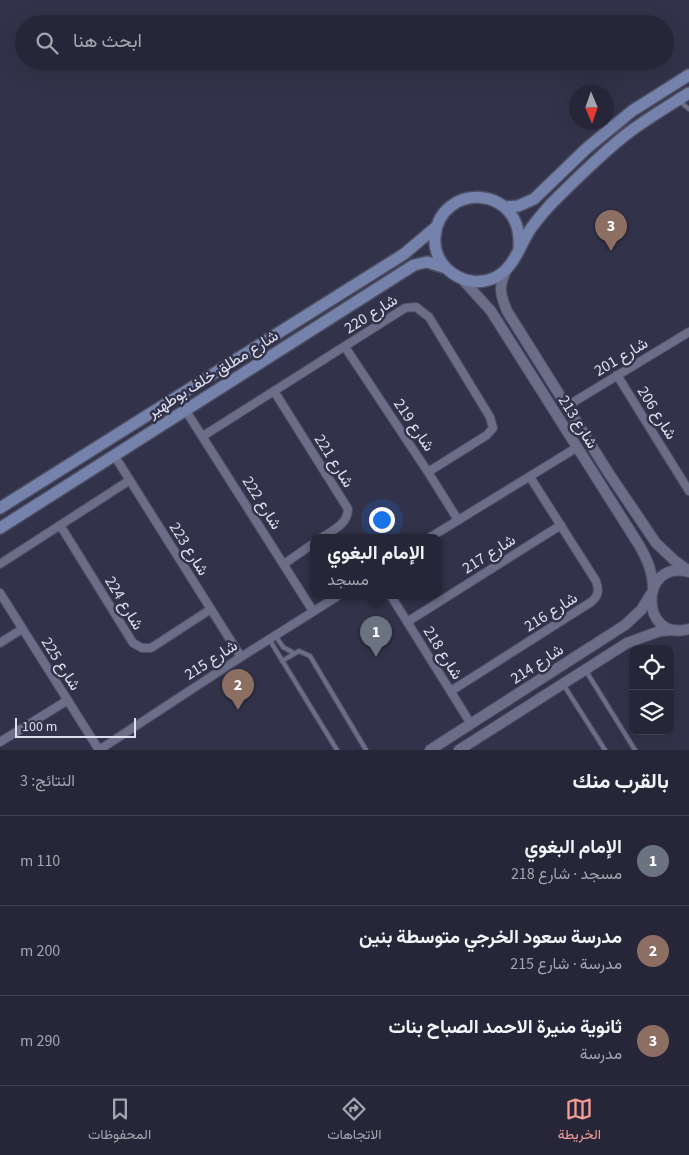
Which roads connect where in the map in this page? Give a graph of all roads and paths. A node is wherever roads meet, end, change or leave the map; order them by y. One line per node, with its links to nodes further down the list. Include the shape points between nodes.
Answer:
1 (689, 75): 5 (main road, via 619,121 534,199)
2 (689, 93): 3 (main road)
3 (677, 100): 4 (lane); 7 (main road, via 604,153 550,205)
4 (689, 109)
5 (505, 207): 6 (main road, via 493,200 465,198 442,214); 7 (main road, via 517,226)
6 (436, 227): 8 (main road, via 436,249); 24 (main road, شارع مطلق خلف بوطهير, via 404,254)
7 (519, 248): 9 (main road)
8 (446, 268): 10 (main road); 16 (main road, شارع مطلق خلف بوطهير, via 426,262 414,265)
9 (507, 269): 10 (main road, via 494,278 478,282); 15 (street, شارع 213, via 500,287 507,311)
10 (462, 279): 18 (street, شارع 213, via 491,311)
11 (689, 333): 13 (street, شارع 201)
12 (345, 347): 14 (street, شارع 220); 20 (street, شارع 219); 20 (street, شارع 220, via 405,308 416,307 429,317 490,417 493,428)
13 (617, 375): 15 (street, شارع 201); 23 (street, شارع 206)
14 (274, 391): 17 (street, شارع 220); 29 (street, شارع 221, via 348,510 344,522)
15 (567, 406): 34 (street, شارع 213, via 656,542)
16 (186, 411): 17 (street, شارع 222); 19 (main road, شارع مطلق خلف بوطهير)
17 (203, 436): 33 (street, شارع 222)
18 (576, 448): 21 (street); 35 (street, شارع 213, via 644,556 651,573)
19 (114, 455): 22 (street, شارع 223); 28 (main road, شارع مطلق خلف بوطهير)
20 (428, 472): 25 (street, شارع 219)
21 (530, 477): 25 (street); 27 (street, شارع 216)
22 (130, 480): 26 (street); 39 (street, شارع 223)
23 (689, 491)
24 (0, 508)
25 (458, 520): 30 (street)
26 (60, 525): 32 (street); 39 (street, شارع 224, via 133,643 151,648)
27 (561, 525): 41 (street, شارع 217); 52 (street, شارع 216, via 596,581 596,598)
28 (0, 528)
29 (327, 534)
30 (435, 534)
31 (310, 546): 33 (street)
32 (0, 564)
33 (284, 564): 40 (street, شارع 222)
34 (689, 571): 35 (street, شارع 214, via 664,576)
35 (652, 592): 43 (street, شارع 213, via 652,610 657,620); 54 (street, شارع 214, via 626,625)
36 (0, 593): 42 (street, شارع 225)
37 (333, 599): 40 (street, شارع 215)
38 (393, 599): 41 (street, شارع 218)
39 (211, 609): 48 (street, شارع 223)
40 (314, 611): 45 (street, شارع 215)
41 (407, 622): 52 (street, شارع 218)
42 (22, 629): 46 (street); 53 (street, شارع 225)
43 (674, 630): 44 (street, شارع 214); 50 (street, شارع 214, via 638,638)
44 (688, 630)
45 (272, 637): 47 (lane); 48 (street, شارع 215); 49 (lane)
46 (0, 644)
47 (294, 653): 49 (lane); 58 (lane, via 310,656)
48 (241, 657): 56 (street, شارع 215)
49 (282, 661): 57 (lane)
50 (585, 670): 51 (street, شارع 214); 62 (lane)
51 (563, 684): 60 (street, شارع 214); 61 (lane)
52 (451, 691): 54 (street, شارع 218)
53 (68, 700): 55 (street); 56 (street, شارع 225)
54 (471, 724): 59 (street, شارع 214)
55 (0, 742)
56 (99, 750)
57 (337, 750)
58 (366, 750)
59 (430, 750)
60 (459, 750)
61 (605, 750)
62 (635, 750)

